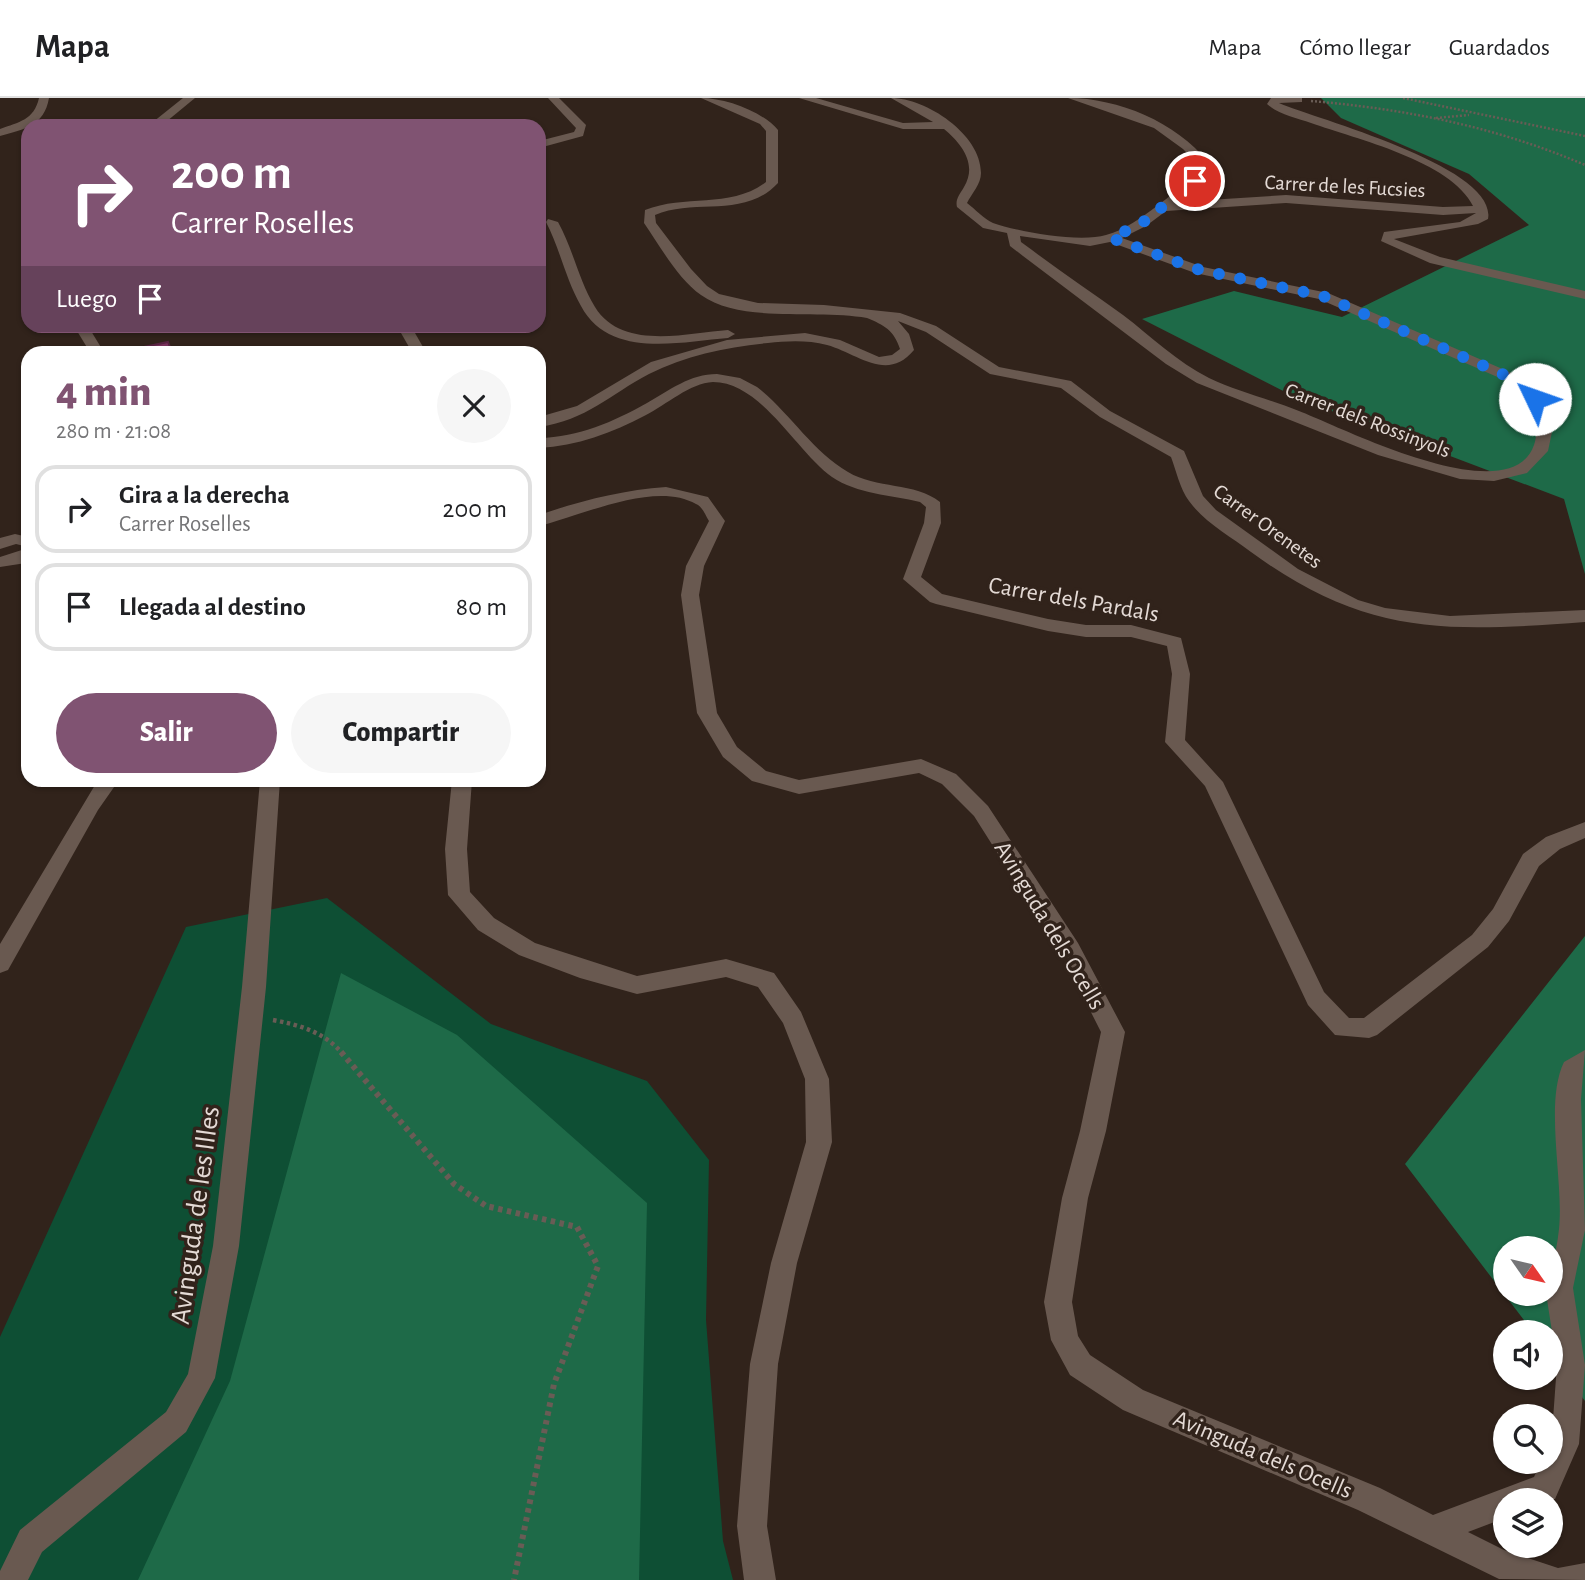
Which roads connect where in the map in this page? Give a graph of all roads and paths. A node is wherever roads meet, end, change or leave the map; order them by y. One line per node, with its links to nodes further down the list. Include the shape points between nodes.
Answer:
1 (44, 98): 12 (street, via 41,113)
2 (190, 98): 13 (street)
3 (553, 98): 18 (street, via 582,127 579,134)
4 (706, 98): 26 (street, Carrer Orenetes, via 764,122 772,130 772,183 759,196 739,201 663,205 649,213 650,223 706,293 764,308)
5 (804, 98): 15 (street, via 903,126)
6 (896, 98): 15 (street)
7 (1073, 98): 20 (street, via 1151,120 1194,152 1202,162 1195,181)
8 (1404, 98): 10 (path)
9 (1298, 100): 11 (path, via 1369,105); 21 (street, via 1277,98 1272,104 1431,164 1472,193)
10 (1476, 114): 11 (path); 17 (path)
11 (1433, 118): 19 (path, via 1534,145)
12 (34, 119)
13 (164, 119)
14 (21, 125): 16 (street)
15 (945, 125): 23 (street, via 964,142 974,164 973,183 961,205 987,225)
16 (0, 133)
17 (1585, 136)
18 (546, 143)
19 (1585, 165)
20 (1164, 206): 21 (street, Carrer de les Fucsies, via 1286,200 1443,211); 24 (street)
21 (1483, 209): 25 (street, via 1484,216 1473,222 1409,229 1388,235 1387,241 1420,257)
22 (552, 222): 27 (street, via 589,310 603,328 630,340 744,333)
23 (1013, 232): 24 (street, via 1090,242); 24 (street, Carrer dels Rossinyols, via 1015,243 1059,278 1189,373 1219,388 1419,465 1454,474 1521,470 1538,455 1544,425 1535,399 1523,383 1323,296 1200,270)
24 (1111, 238)
25 (1585, 295)
26 (863, 312): 27 (street, via 900,331 907,340 901,357 882,361 863,358 837,343 791,335); 35 (street, Carrer Orenetes, via 900,317 930,329 995,371 1066,384 1105,414 1178,454 1195,499 1210,514 1321,590 1359,606 1402,617 1461,621)
27 (765, 338): 28 (street, via 670,359 583,410)
28 (546, 420)
29 (546, 442): 39 (street, Carrer dels Pardals, via 617,424 691,383 714,377 740,381 754,389 810,452 837,473 856,484 925,498 934,505 936,517 914,562 912,579 936,598 1048,625 1131,631 1175,642 1181,674 1175,742 1213,782 1316,998 1343,1028 1369,1028 1480,941 1501,915 1531,860 1553,843)
30 (546, 518): 45 (street, Avinguda dels Ocells, via 653,492 685,493 704,501 717,521 695,566 690,595 707,713 730,752 760,776 799,788 921,766 949,779 981,811 1070,949 1113,1032 1070,1220 1058,1302 1065,1340 1080,1365 1133,1400)
31 (0, 543): 32 (street, via 15,539)
32 (21, 547)
33 (21, 555): 34 (street)
34 (0, 562)
35 (1585, 616)
36 (105, 787): 40 (street)
37 (269, 787): 41 (street, Avinguda de les Illes)
38 (462, 787): 49 (street, via 456,849 459,895 486,924 527,949 638,985 726,968 766,980 793,1019 817,1079 819,1142 784,1263 764,1364 752,1526)
39 (1585, 830)
40 (0, 964)
41 (251, 1017): 47 (street, Avinguda de les Illes, via 226,1246 201,1378 176,1422 31,1541); 48 (path, via 303,1026 332,1041 454,1184 486,1206 577,1227 598,1266 554,1384)
42 (1585, 1060): 43 (street, via 1573,1069 1569,1099 1572,1229 1559,1289 1571,1364 1564,1444)
43 (1544, 1488)
44 (1493, 1507): 45 (street)
45 (1434, 1529): 50 (street, via 1499,1564)
46 (1585, 1579): 51 (street)
47 (12, 1580)
48 (514, 1580)
49 (760, 1580)
50 (1549, 1580)
51 (1568, 1580)

